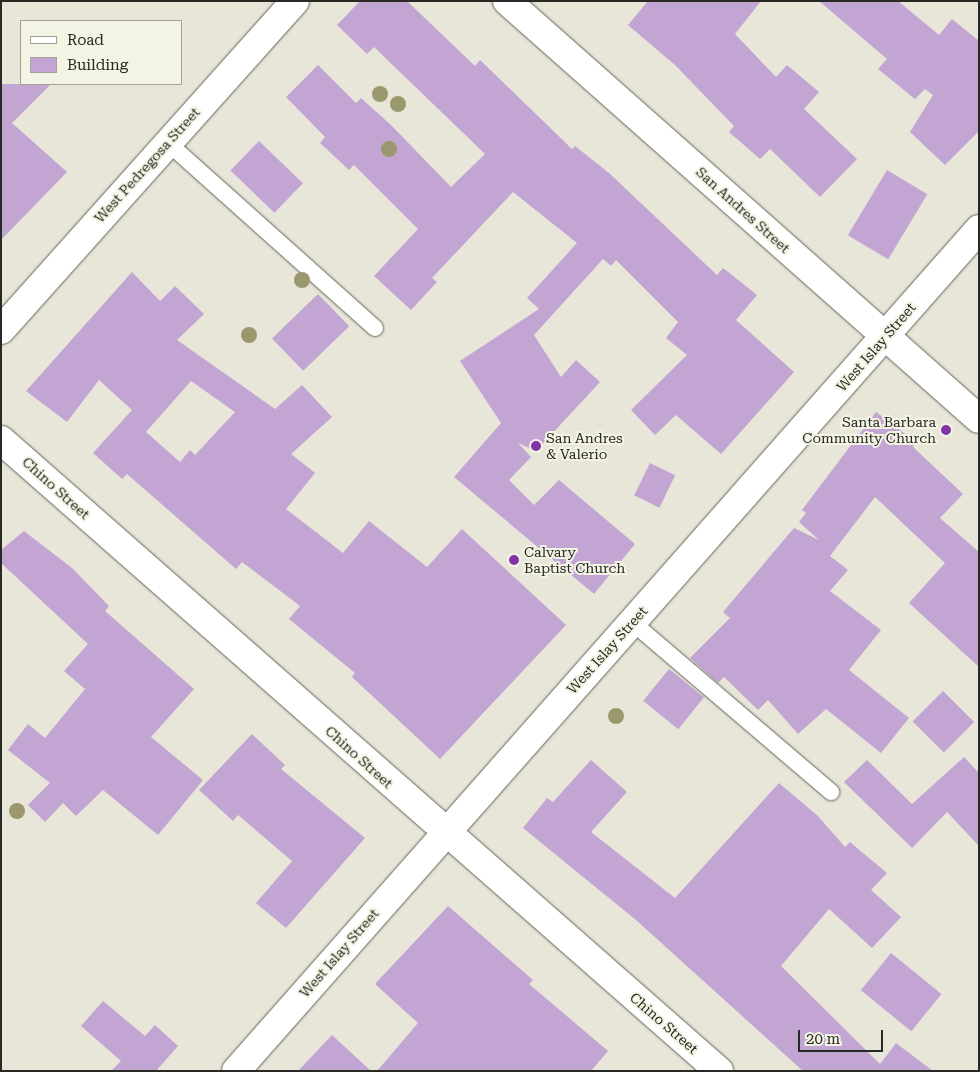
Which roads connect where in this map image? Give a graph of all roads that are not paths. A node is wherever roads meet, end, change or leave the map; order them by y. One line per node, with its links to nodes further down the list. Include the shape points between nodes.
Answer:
1 (295, 1): 3 (street, West Pedregosa Street)
2 (507, 1): 7 (street, San Andres Street)
3 (167, 142): 5 (lane); 6 (street, West Pedregosa Street)
4 (979, 229): 7 (street, West Islay Street)
5 (375, 328)
6 (1, 330)
7 (884, 336): 8 (street, San Andres Street); 10 (street, West Islay Street)
8 (979, 419)
9 (1, 440): 12 (street, Chino Street)
10 (632, 622): 11 (lane); 12 (street, West Islay Street)
11 (831, 792)
12 (444, 833): 13 (street, West Islay Street); 14 (street, Chino Street)
13 (236, 1071)
14 (719, 1071)

